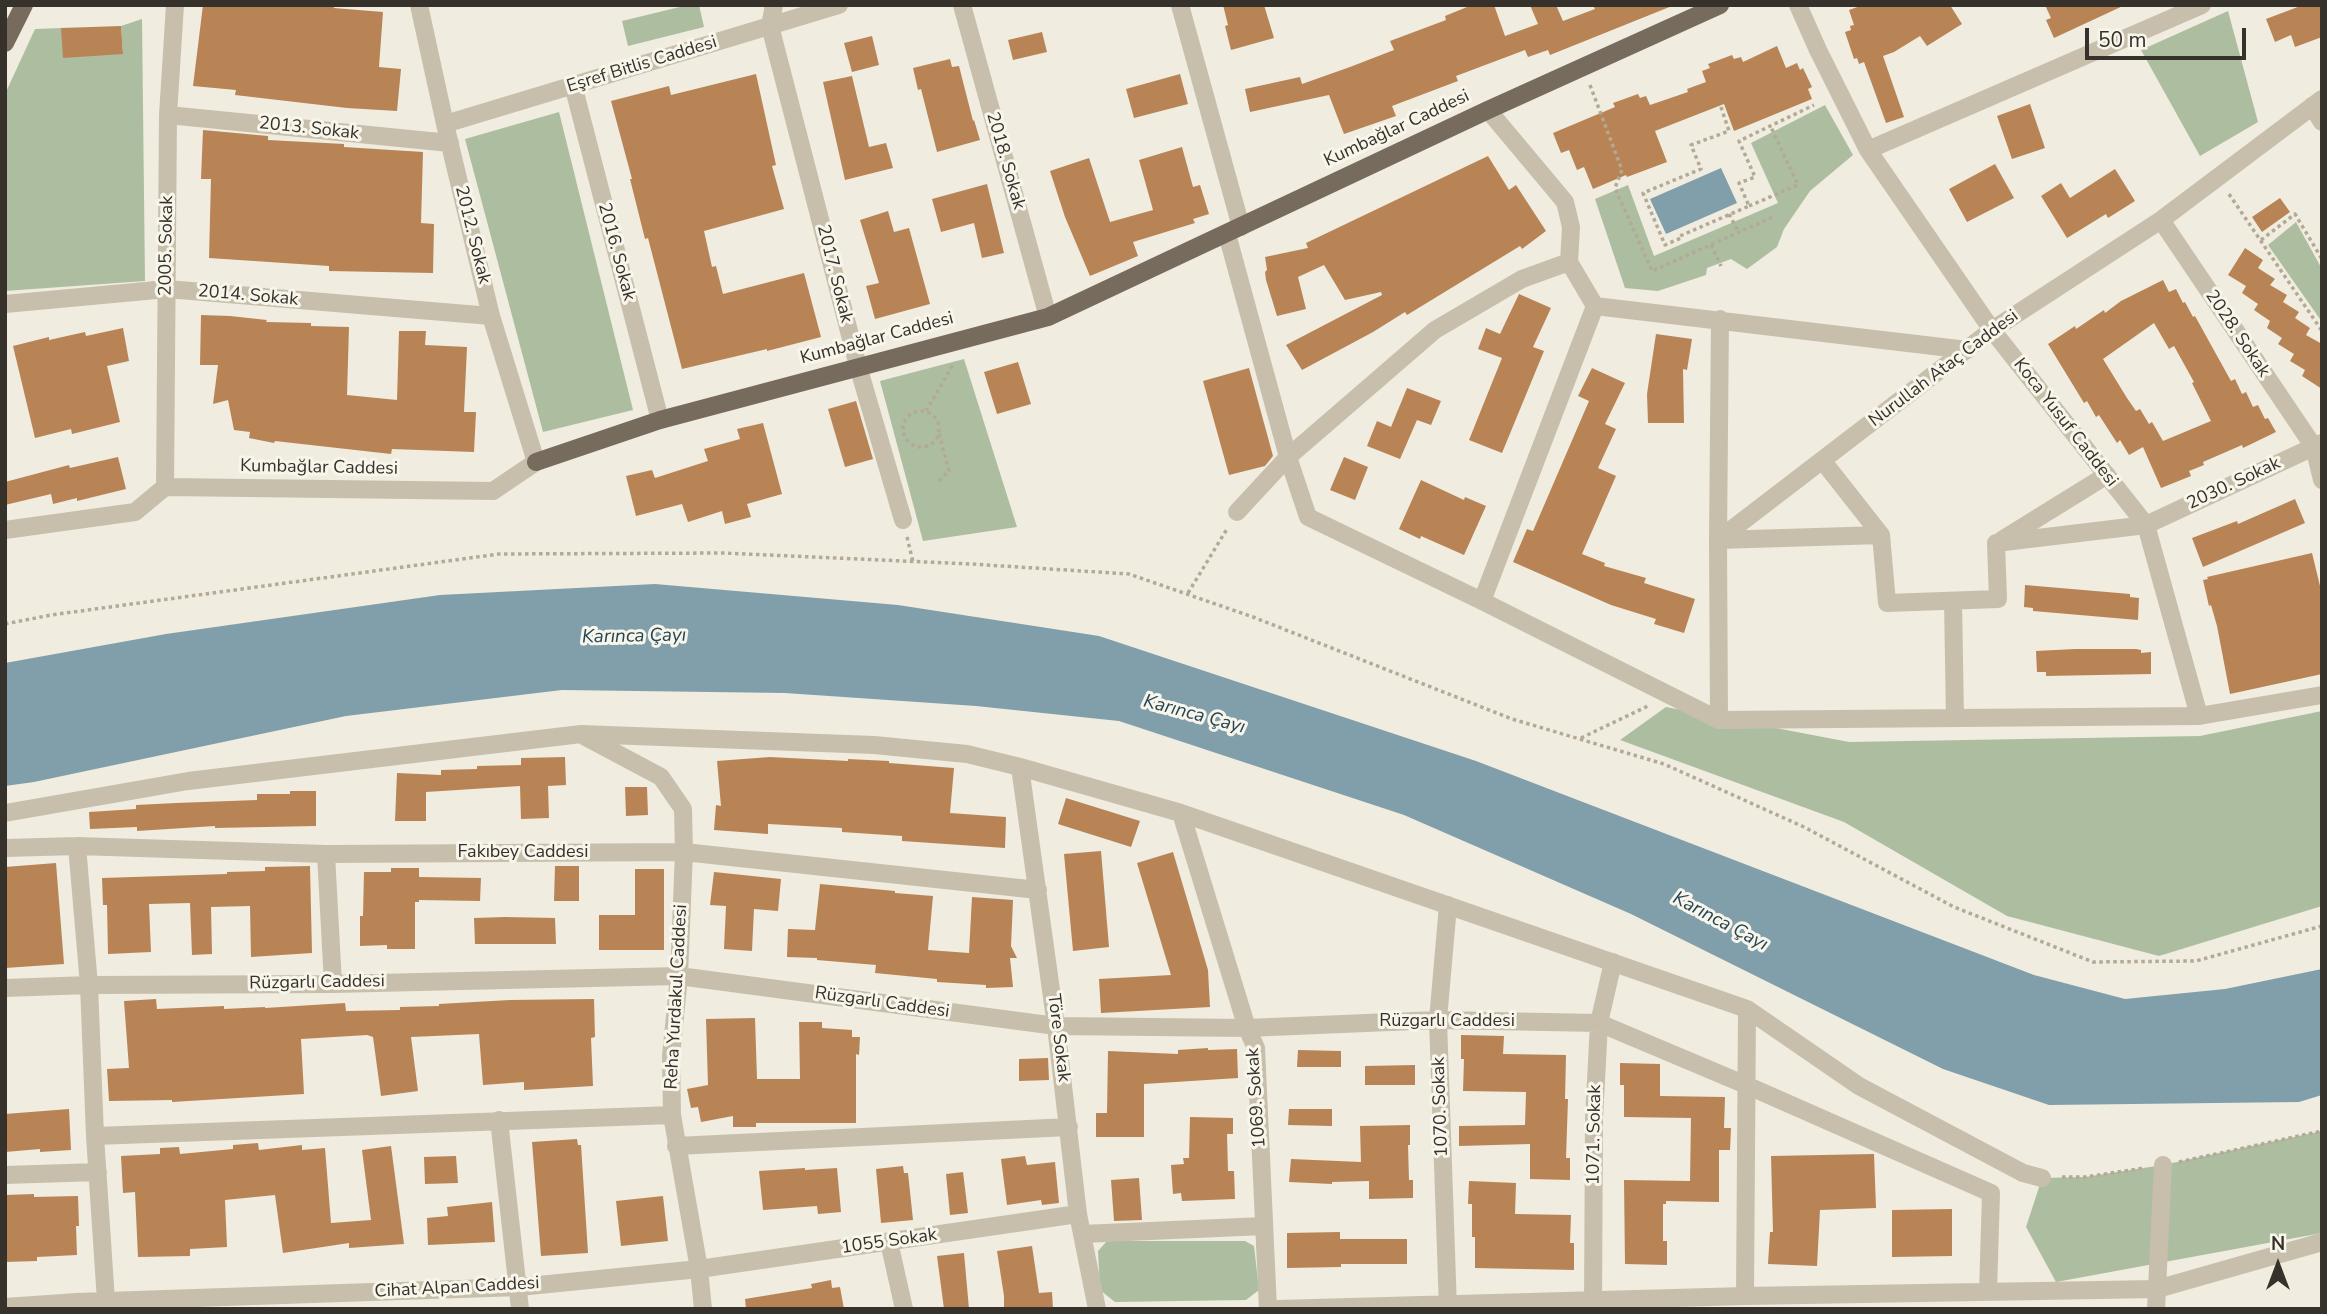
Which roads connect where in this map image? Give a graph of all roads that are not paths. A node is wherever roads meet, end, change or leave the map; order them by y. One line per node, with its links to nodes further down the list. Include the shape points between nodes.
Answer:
1 (24, 5): 12 (main road)
2 (175, 5): 16 (street, 2005. Sokak)
3 (774, 5): 11 (street)
4 (839, 5): 11 (street, Eşref Bitlis Caddesi)
5 (962, 5): 27 (street, 2018. Sokak)
6 (1180, 5): 21 (street)
7 (1720, 5): 15 (main road, Kumbağlar Caddesi)
8 (1798, 5): 19 (street, Koca Yusuf Caddesi)
9 (2202, 5): 19 (street)
10 (421, 6): 17 (street, 2012. Sokak)
11 (770, 26): 13 (street, Eşref Bitlis Caddesi); 31 (street, 2017. Sokak)
12 (5, 43)
13 (573, 85): 17 (street, Eşref Bitlis Caddesi); 32 (street, 2016. Sokak)
14 (2319, 109): 20 (street, Nurullah Ataç Caddesi)
15 (1488, 110): 21 (main road, Kumbağlar Caddesi); 22 (street, via 1565,202 1571,227)
16 (168, 116): 18 (street, 2013. Sokak); 23 (street, 2005. Sokak)
17 (445, 124): 18 (street, 2012. Sokak)
18 (450, 143): 26 (street, 2012. Sokak)
19 (1868, 150): 29 (street, Koca Yusuf Caddesi)
20 (2161, 220): 29 (street, Nurullah Ataç Caddesi); 33 (street, 2028. Sokak)
21 (1234, 230): 27 (main road, Kumbağlar Caddesi); 34 (street)
22 (1569, 262): 25 (street); 34 (street, via 1522,279 1435,330)
23 (167, 289): 24 (street, 2014. Sokak); 26 (street, 2014. Sokak); 39 (street, 2005. Sokak)
24 (5, 304)
25 (1595, 306): 28 (street); 47 (street)
26 (491, 316): 36 (street, 2012. Sokak)
27 (1048, 317): 31 (main road, Kumbağlar Caddesi)
28 (1720, 320): 30 (street); 45 (street)
29 (1992, 330): 30 (street, Nurullah Ataç Caddesi); 37 (street, Koca Yusuf Caddesi)
30 (1967, 350): 35 (street, Nurullah Ataç Caddesi)
31 (858, 366): 32 (main road, Kumbağlar Caddesi); 41 (street, 2017. Sokak)
32 (660, 420): 36 (main road, Kumbağlar Caddesi)
33 (2318, 445): 38 (street); 42 (street, 2030. Sokak)
34 (1288, 457): 40 (street); 47 (street, via 1308,517)
35 (1822, 460): 44 (street); 45 (street, Nurullah Ataç Caddesi)
36 (536, 462): 39 (street, Kumbağlar Caddesi, via 493,491)
37 (2107, 475): 42 (street, Koca Yusuf Caddesi); 46 (street)
38 (2322, 480)
39 (165, 487): 43 (street, via 135,512)
40 (1237, 512)
41 (903, 520)
42 (2146, 525): 46 (street, 2030. Sokak); 50 (street, Koca Yusuf Caddesi)
43 (5, 530)
44 (1881, 535): 45 (street); 48 (street, via 1888,603)
45 (1718, 540): 52 (street)
46 (1996, 543): 48 (street, via 1998,599)
47 (1482, 601): 52 (street)
48 (1953, 601): 51 (street)
49 (2322, 695): 50 (street)
50 (2199, 716): 51 (street)
51 (1955, 718): 52 (street)
52 (1719, 720)
53 (581, 734): 54 (street, via 874,745 967,754); 55 (street, via 188,781); 59 (street, Reha Yurdakul Caddesi, via 661,777 683,809)
54 (1020, 767): 56 (street); 61 (street, Töre Sokak)
55 (5, 813)
56 (1181, 813): 62 (street); 72 (street, 1069. Sokak)
57 (77, 846): 58 (street, Fakıbey Caddesi); 60 (street, Fakıbey Caddesi); 66 (street)
58 (5, 848)
59 (684, 852): 60 (street, Fakıbey Caddesi); 61 (street, Fakıbey Caddesi); 64 (street, Reha Yurdakul Caddesi)
60 (326, 854): 65 (street)
61 (1038, 890): 71 (street, Töre Sokak)
62 (1448, 905): 63 (street); 69 (street, 1070. Sokak)
63 (1613, 962): 68 (street); 70 (street, 1071. Sokak)
64 (679, 976): 65 (street, Rüzgarlı Caddesi); 71 (street, Rüzgarlı Caddesi); 74 (street, Reha Yurdakul Caddesi, via 671,1056)
65 (333, 984): 66 (street, Rüzgarlı Caddesi)
66 (89, 985): 67 (street, Rüzgarlı Caddesi); 77 (street)
67 (5, 988)
68 (1747, 1009): 73 (street); 82 (street, via 1858,1086 2023,1173)
69 (1438, 1020): 70 (street, Rüzgarlı Caddesi); 72 (street, Rüzgarlı Caddesi); 100 (street, 1070. Sokak)
70 (1600, 1023): 73 (street, Rüzgarlı Caddesi); 97 (street, 1071. Sokak, via 1594,1119)
71 (1056, 1026): 72 (street, Rüzgarlı Caddesi); 76 (street, Töre Sokak)
72 (1247, 1028): 84 (street, 1069. Sokak, via 1256,1048)
73 (1746, 1085): 91 (street, Rüzgarlı Caddesi, via 1991,1193); 92 (street)
74 (672, 1115): 75 (street); 78 (street, Reha Yurdakul Caddesi)
75 (499, 1121): 77 (street); 89 (street)
76 (1069, 1127): 78 (street); 83 (street, Töre Sokak)
77 (95, 1136): 80 (street)
78 (676, 1146): 88 (street, Reha Yurdakul Caddesi)
79 (2163, 1165): 90 (street)
80 (97, 1172): 81 (street); 94 (street)
81 (5, 1175)
82 (2042, 1178)
83 (1078, 1214): 85 (street, Töre Sokak); 86 (street, 1055 Sokak)
84 (1264, 1226): 85 (street); 105 (street, 1069. Sokak)
85 (1082, 1234): 104 (street, Töre Sokak)
86 (889, 1242): 88 (street, 1055 Sokak); 103 (street)
87 (2322, 1242): 90 (street)
88 (699, 1269): 89 (street, Cihat Alpan Caddesi); 102 (street, Reha Yurdakul Caddesi)
89 (519, 1287): 93 (street, Cihat Alpan Caddesi); 101 (street)
90 (2157, 1289): 91 (street); 108 (street)
91 (1988, 1292): 95 (street)
92 (1745, 1296): 95 (street); 97 (street); 107 (street)
93 (415, 1300): 96 (street, Cihat Alpan Caddesi)
94 (106, 1301): 96 (street, Cihat Alpan Caddesi); 98 (street, Cihat Alpan Caddesi)
95 (1913, 1301)
96 (289, 1302)
97 (1593, 1305): 100 (street)
98 (77, 1306): 99 (street, Cihat Alpan Caddesi)
99 (5, 1307)
100 (1448, 1307): 106 (street)
101 (520, 1309)
102 (703, 1309)
103 (904, 1309)
104 (1097, 1309)
105 (1268, 1309)
106 (1278, 1309)
107 (1761, 1309)
108 (2156, 1309)

